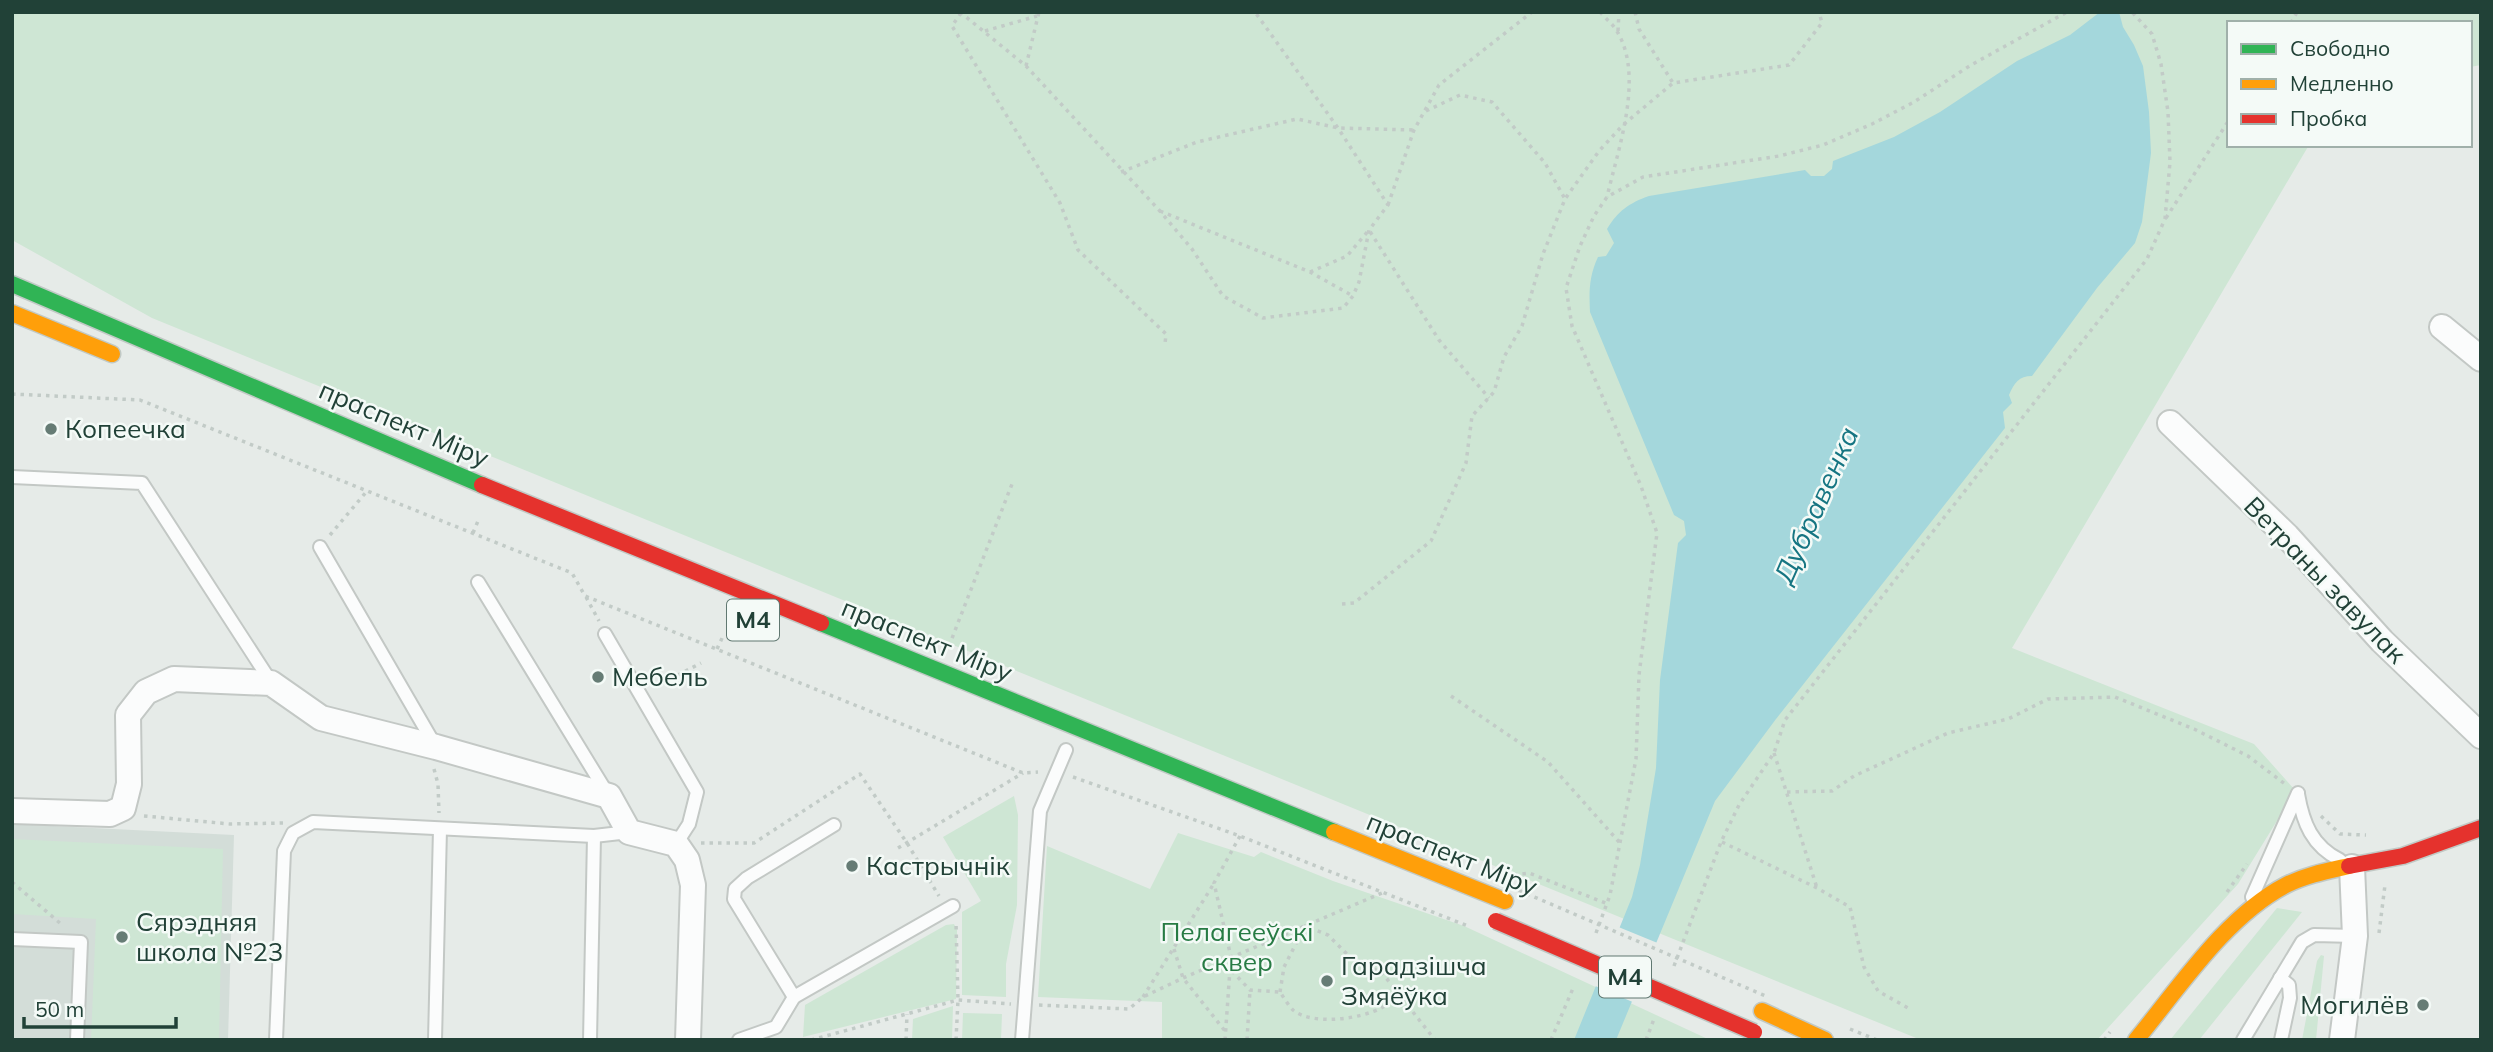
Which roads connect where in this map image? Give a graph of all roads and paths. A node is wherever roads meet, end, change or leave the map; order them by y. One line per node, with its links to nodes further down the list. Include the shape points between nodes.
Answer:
1 (1255, 12): 18 (path)
2 (1532, 12): 15 (path, via 1439,85)
3 (1600, 12): 12 (path)
4 (1619, 12): 12 (path)
5 (1636, 12): 14 (path, via 1639,29)
6 (1819, 12): 14 (path, via 1822,23 1789,65)
7 (2067, 12): 21 (path, via 1914,102 1823,145 1643,177)
8 (2132, 12): 25 (path, via 2152,34 2161,64 2170,162)
9 (961, 13): 11 (path); 32 (path, via 952,26 1060,203 1078,250 1166,334)
10 (1038, 14): 11 (path); 13 (path)
11 (984, 31): 13 (path)
12 (1618, 33): 17 (path, via 1630,88)
13 (1026, 66): 20 (path)
14 (1673, 83): 17 (path)
15 (1424, 112): 19 (path); 22 (path, via 1460,95 1492,103 1545,163)
16 (2227, 123): 25 (path)
17 (1623, 125): 21 (path); 22 (path)
18 (1338, 128): 19 (path); 20 (path, via 1297,120 1197,142); 23 (path)
19 (1414, 130): 23 (path)
20 (1121, 172): 24 (path)
21 (1607, 197): 76 (path, via 1580,246 1566,288 1572,326 1657,533 1639,675 1636,759)
22 (1565, 199): 36 (path, via 1521,326)
23 (1388, 205): 26 (path)
24 (1159, 210): 27 (path); 29 (path, via 1223,296 1263,318 1343,308)
25 (2165, 219): 58 (path, via 2147,259 1785,720)
26 (1369, 230): 27 (path, via 1347,256); 29 (path); 36 (path, via 1439,340)
27 (1310, 272): 29 (path)
28 (12, 284): 86 (main road, праспект Міру / М4, via 541,510)
29 (1353, 296)
30 (12, 313): 34 (main road)
31 (2442, 327): 33 (street)
32 (1165, 344)
33 (2481, 359)
34 (128, 361)
35 (12, 394): 40 (path, via 140,400)
36 (1489, 398): 46 (path, via 1472,416 1466,463 1431,541 1354,603)
37 (2170, 423): 55 (street, Ветраны завулак)
38 (12, 477): 52 (lane, via 142,483)
39 (1012, 484): 50 (path)
40 (367, 491): 42 (path); 43 (path)
41 (478, 521): 42 (path)
42 (473, 533): 45 (path, via 572,573)
43 (320, 547): 56 (lane)
44 (478, 582): 63 (lane)
45 (585, 596): 47 (path); 49 (path)
46 (1342, 604)
47 (605, 634): 53 (lane)
48 (724, 634): 49 (path)
49 (717, 649): 60 (path)
50 (944, 657)
51 (701, 663): 53 (path)
52 (271, 683): 56 (street, via 321,718); 65 (street, via 174,679 146,692 128,715 129,784 123,808)
53 (640, 694): 77 (lane, via 697,792 688,824)
54 (1451, 696): 76 (path, via 1548,762)
55 (2481, 736)
56 (432, 746): 63 (street); 69 (path)
57 (1067, 750): 59 (lane)
58 (1774, 753): 61 (path); 73 (path)
59 (1056, 770): 60 (path); 72 (path); 110 (lane, via 1040,811)
60 (1023, 773): 78 (path)
61 (1787, 792): 62 (path, via 1832,791 1854,776 1948,733 2008,719 2048,699 2115,697 2248,756); 84 (path)
62 (2298, 793): 79 (lane, via 2302,820 2311,836 2326,853); 89 (lane)
63 (609, 796): 70 (street)
64 (12, 811): 65 (street)
65 (110, 814): 66 (path, via 230,824)
66 (313, 822): 69 (lane); 118 (lane, via 293,833 285,851)
67 (834, 825): 106 (lane, via 736,889 734,899)
68 (2481, 828): 79 (main road, via 2403,856)
69 (440, 829): 71 (lane); 119 (lane)
70 (629, 832): 71 (lane); 77 (street)
71 (594, 836): 120 (lane)
72 (1240, 836): 83 (path); 85 (path)
73 (1721, 842): 84 (path); 101 (path)
74 (705, 843): 75 (path)
75 (754, 843)
76 (1620, 843): 87 (path)
77 (676, 844): 121 (street, via 687,860 693,885)
78 (898, 848)
79 (2352, 867): 89 (main road, via 2315,873 2288,884); 93 (street)
80 (2386, 877): 93 (path)
81 (1542, 878): 87 (path)
82 (12, 881): 95 (path)
83 (1214, 883): 96 (path); 97 (path)
84 (1817, 888): 111 (path, via 1850,907 1864,967 1878,991)
85 (1382, 892): 90 (path); 91 (path)
86 (1511, 898): 109 (path, bridge)
87 (1608, 904): 94 (path)
88 (953, 906): 106 (lane)
89 (2245, 913): 134 (main road)
90 (1487, 922): 132 (main road, праспект Міру / М4, bridge)
91 (1305, 926): 97 (path); 104 (path, via 1328,935 1347,954 1383,974); 105 (path, via 1284,967)
92 (12, 939): 95 (lane)
93 (2366, 940): 102 (lane, via 2314,935 2302,942); 137 (street)
94 (1592, 941)
95 (81, 942): 117 (lane)
96 (1174, 949): 99 (path); 107 (path)
97 (1231, 957): 98 (path); 99 (path)
98 (1230, 969): 103 (path); 116 (path)
99 (1183, 978): 107 (path); 116 (path)
100 (1577, 978): 130 (path)
101 (1670, 978)
102 (2280, 978): 135 (lane); 136 (lane, via 2289,985 2290,998)
103 (1250, 990): 105 (path); 128 (path)
104 (1397, 991): 105 (path, via 1385,1006 1369,1013 1320,1020 1293,1009); 129 (path)
105 (1280, 992)
106 (794, 997): 122 (lane, via 776,1027)
107 (1143, 997): 112 (path)
108 (958, 1000): 110 (path); 114 (path); 125 (path)
109 (1760, 1004): 133 (main road)
110 (1025, 1005): 112 (path); 126 (lane)
111 (1908, 1008)
112 (1129, 1009): 113 (path)
113 (1124, 1013)
114 (907, 1014): 123 (path); 124 (path)
115 (1655, 1015): 131 (path)
116 (1225, 1031): 127 (path)
117 (77, 1040)
118 (276, 1040)
119 (435, 1040)
120 (590, 1040)
121 (688, 1040)
122 (739, 1040)
123 (811, 1040)
124 (906, 1040)
125 (956, 1040)
126 (1022, 1040)
127 (1225, 1040)
128 (1247, 1040)
129 (1435, 1040)
130 (1552, 1040)
131 (1646, 1040)
132 (1772, 1040)
133 (1825, 1040)
134 (2136, 1040)
135 (2243, 1040)
136 (2281, 1040)
137 (2342, 1040)

